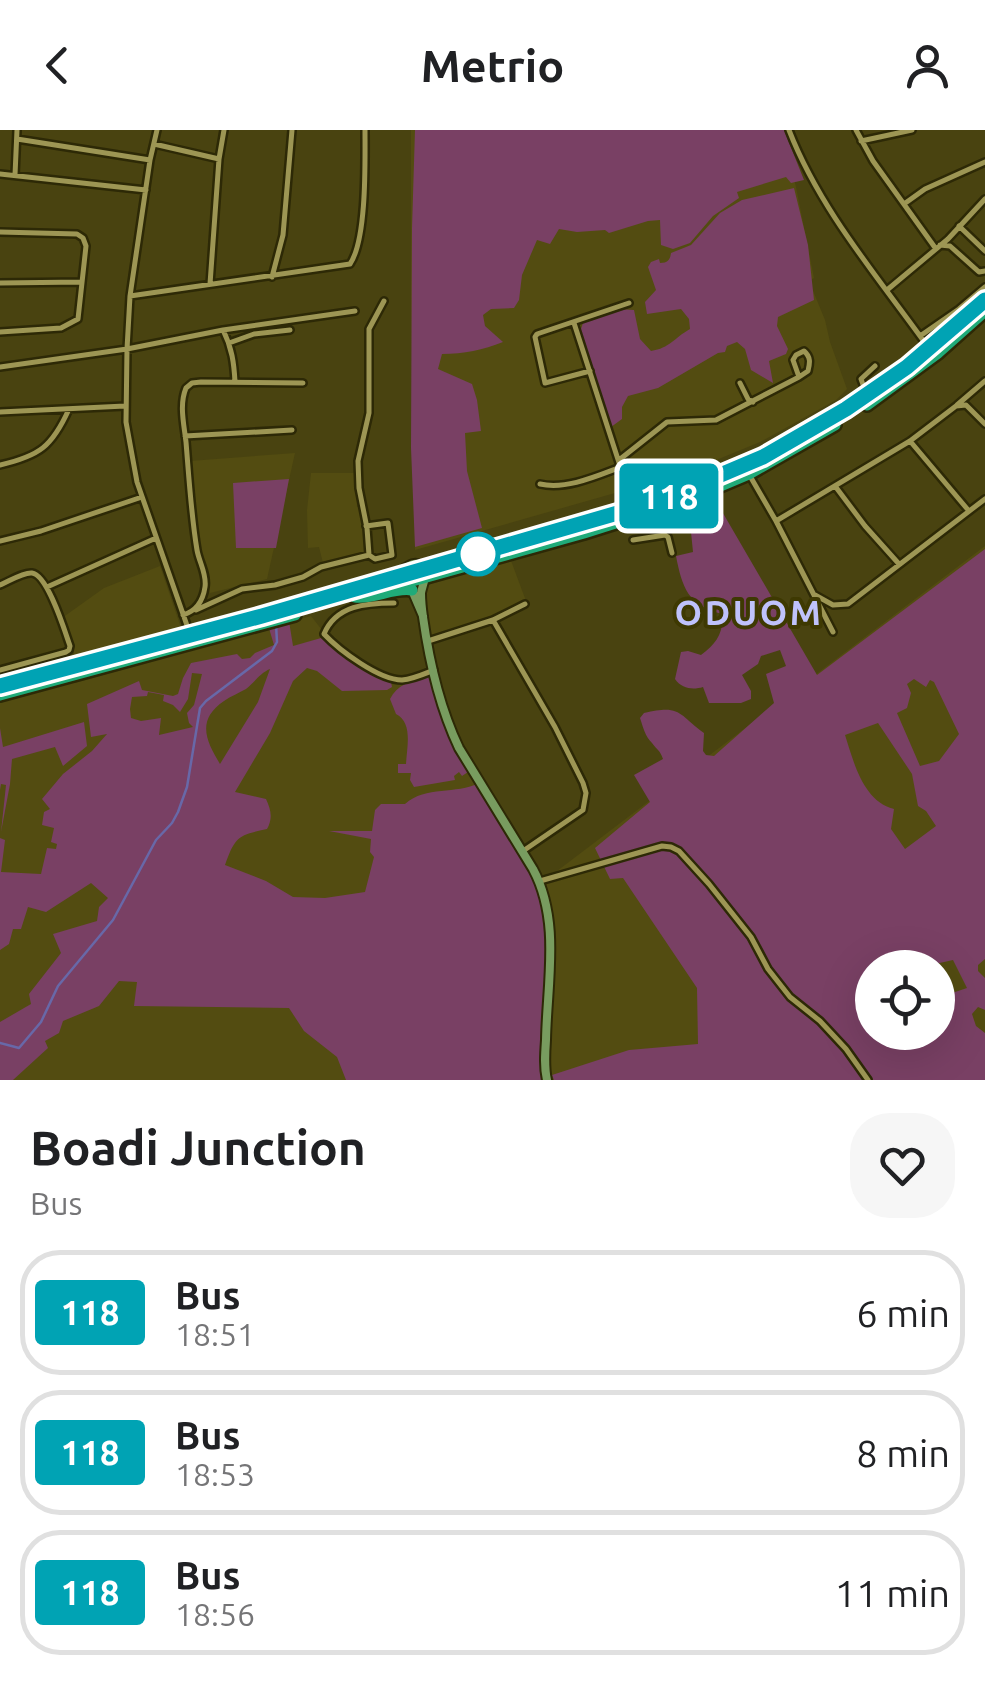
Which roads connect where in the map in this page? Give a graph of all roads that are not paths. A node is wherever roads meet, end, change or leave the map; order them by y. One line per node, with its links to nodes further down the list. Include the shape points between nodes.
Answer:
1 (17, 130): 9 (street)
2 (157, 130): 11 (street)
3 (224, 130): 12 (street)
4 (292, 130): 27 (street, via 284,235)
5 (366, 130): 27 (street, via 352,261)
6 (789, 130): 32 (street, via 819,192)
7 (856, 130): 10 (street)
8 (912, 130): 10 (street)
9 (17, 139): 13 (street); 16 (street)
10 (861, 140): 19 (street)
11 (154, 144): 12 (street); 13 (street)
12 (219, 159): 30 (street)
13 (150, 160): 17 (street)
14 (985, 162): 19 (street)
15 (0, 174): 16 (street)
16 (15, 175): 17 (street)
17 (146, 190): 33 (street)
18 (985, 200): 20 (street)
19 (904, 204): 24 (street)
20 (960, 226): 23 (street); 24 (street)
21 (0, 232): 28 (street, via 77,234 86,246)
22 (985, 238): 23 (street)
23 (978, 244): 25 (street)
24 (938, 247): 26 (street, via 950,246); 32 (street)
25 (985, 250)
26 (985, 271)
27 (272, 277): 30 (street)
28 (82, 282): 29 (street); 42 (street, via 73,323)
29 (0, 283)
30 (210, 284): 33 (street)
31 (985, 287): 43 (street)
32 (887, 290): 43 (street)
33 (130, 296): 45 (street)
34 (384, 300): 75 (street, via 369,329 369,413 358,461)
35 (985, 300): 46 (highway)
36 (628, 304): 39 (street)
37 (355, 311): 40 (street)
38 (985, 311): 67 (highway, via 885,393)
39 (574, 323): 49 (street); 49 (street, via 536,334 544,381)
40 (223, 330): 44 (street); 45 (street)
41 (290, 330): 44 (street)
42 (0, 332)
43 (920, 336): 46 (street)
44 (230, 343): 52 (street)
45 (127, 349): 48 (street); 57 (street)
46 (929, 349): 55 (highway)
47 (875, 366): 55 (street, via 860,382)
48 (0, 367)
49 (590, 370): 65 (street)
50 (799, 376): 50 (street, via 810,362 804,351 793,360); 56 (street)
51 (985, 381): 58 (street)
52 (235, 382): 53 (street); 63 (street, via 186,388)
53 (303, 383)
54 (740, 383): 56 (street)
55 (868, 396): 72 (highway, via 763,457)
56 (752, 402): 65 (street, via 716,420 667,422)
57 (125, 406): 59 (street); 70 (street)
58 (956, 406): 61 (street, via 966,405); 64 (street)
59 (69, 410): 60 (street); 66 (street, via 32,457)
60 (0, 412)
61 (985, 424)
62 (292, 430): 63 (street)
63 (185, 436): 89 (street, via 206,577)
64 (910, 441): 69 (street); 73 (street)
65 (620, 463): 68 (street, via 572,483); 72 (street)
66 (0, 465)
67 (749, 474): 74 (street); 82 (highway, via 658,511)
68 (540, 484)
69 (835, 486): 74 (street); 81 (street)
70 (142, 496): 76 (street); 78 (street)
71 (985, 498): 73 (street)
72 (634, 509): 82 (highway)
73 (969, 511): 81 (street)
74 (776, 521): 86 (street)
75 (366, 526): 80 (street); 80 (street, via 388,524 393,554)
76 (156, 538): 85 (street); 90 (street)
77 (633, 540): 79 (street, via 665,535)
78 (0, 541)
79 (672, 554)
80 (369, 556): 89 (street, via 242,590)
81 (900, 564): 86 (street, via 848,604)
82 (422, 570): 83 (highway); 91 (street)
83 (407, 583): 91 (street); 94 (highway); 99 (highway)
84 (0, 585): 85 (street, via 33,573)
85 (46, 588): 96 (street, via 70,650)
86 (815, 595): 93 (street)
87 (394, 603): 97 (street, via 352,607 324,634 392,679)
88 (524, 604): 92 (street)
89 (193, 612): 90 (street)
90 (183, 615): 94 (street)
91 (423, 616): 95 (street)
92 (493, 620): 95 (street); 100 (street, via 586,793 584,810)
93 (833, 632)
94 (190, 634): 98 (highway)
95 (428, 641): 97 (street)
96 (0, 670)
97 (434, 670): 100 (street, via 460,748)
98 (0, 686)
99 (0, 694)
100 (523, 851): 101 (street)
101 (540, 881): 102 (street, via 550,936); 103 (street, via 662,846 678,850 752,938 790,997 820,1021)
102 (547, 1080)
103 (868, 1080)

